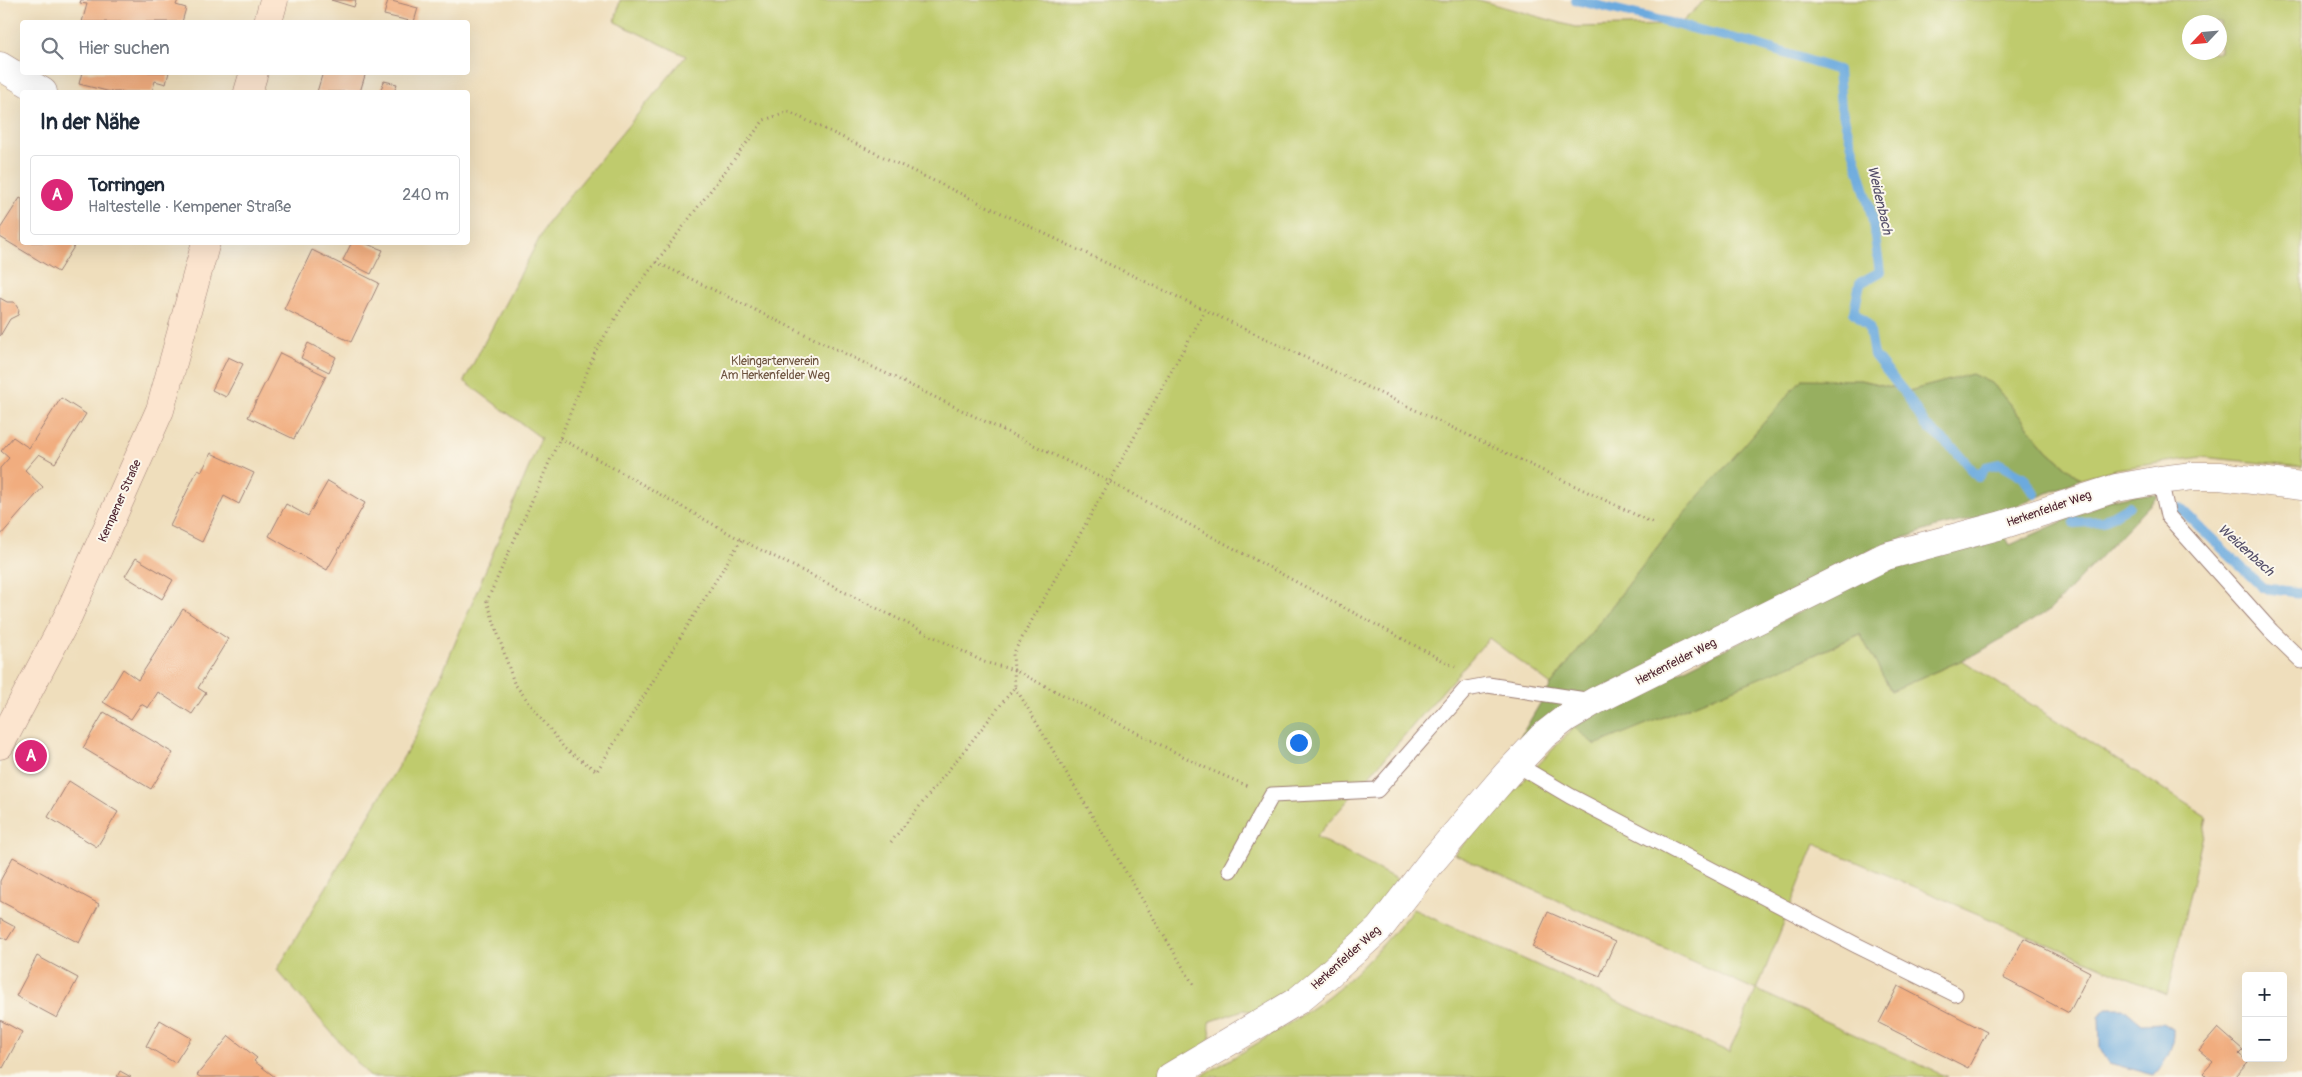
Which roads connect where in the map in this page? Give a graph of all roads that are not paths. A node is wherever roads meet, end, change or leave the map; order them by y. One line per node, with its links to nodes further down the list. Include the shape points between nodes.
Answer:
1 (274, 0): 2 (main road)
2 (269, 20)
3 (0, 66): 5 (street)
4 (253, 75): 6 (main road)
5 (40, 90)
6 (249, 90)
7 (205, 245): 12 (main road, Kempener Straße, via 160,410 68,616)
8 (2160, 480): 9 (street, Herkenfelder Weg, via 2220,476); 10 (lane, via 2168,516); 11 (street, Herkenfelder Weg, via 2116,488 2002,526 1886,556)
9 (2302, 486)
10 (2302, 661)
11 (1595, 701): 13 (street, Herkenfelder Weg, via 1543,736); 14 (lane, via 1488,684 1466,689 1377,790 1272,795)
12 (0, 746)
13 (1516, 764): 15 (lane, via 1570,796); 16 (street, Herkenfelder Weg, via 1433,860 1379,929 1297,1001)
14 (1230, 870)
15 (1955, 994)
16 (1170, 1077)

